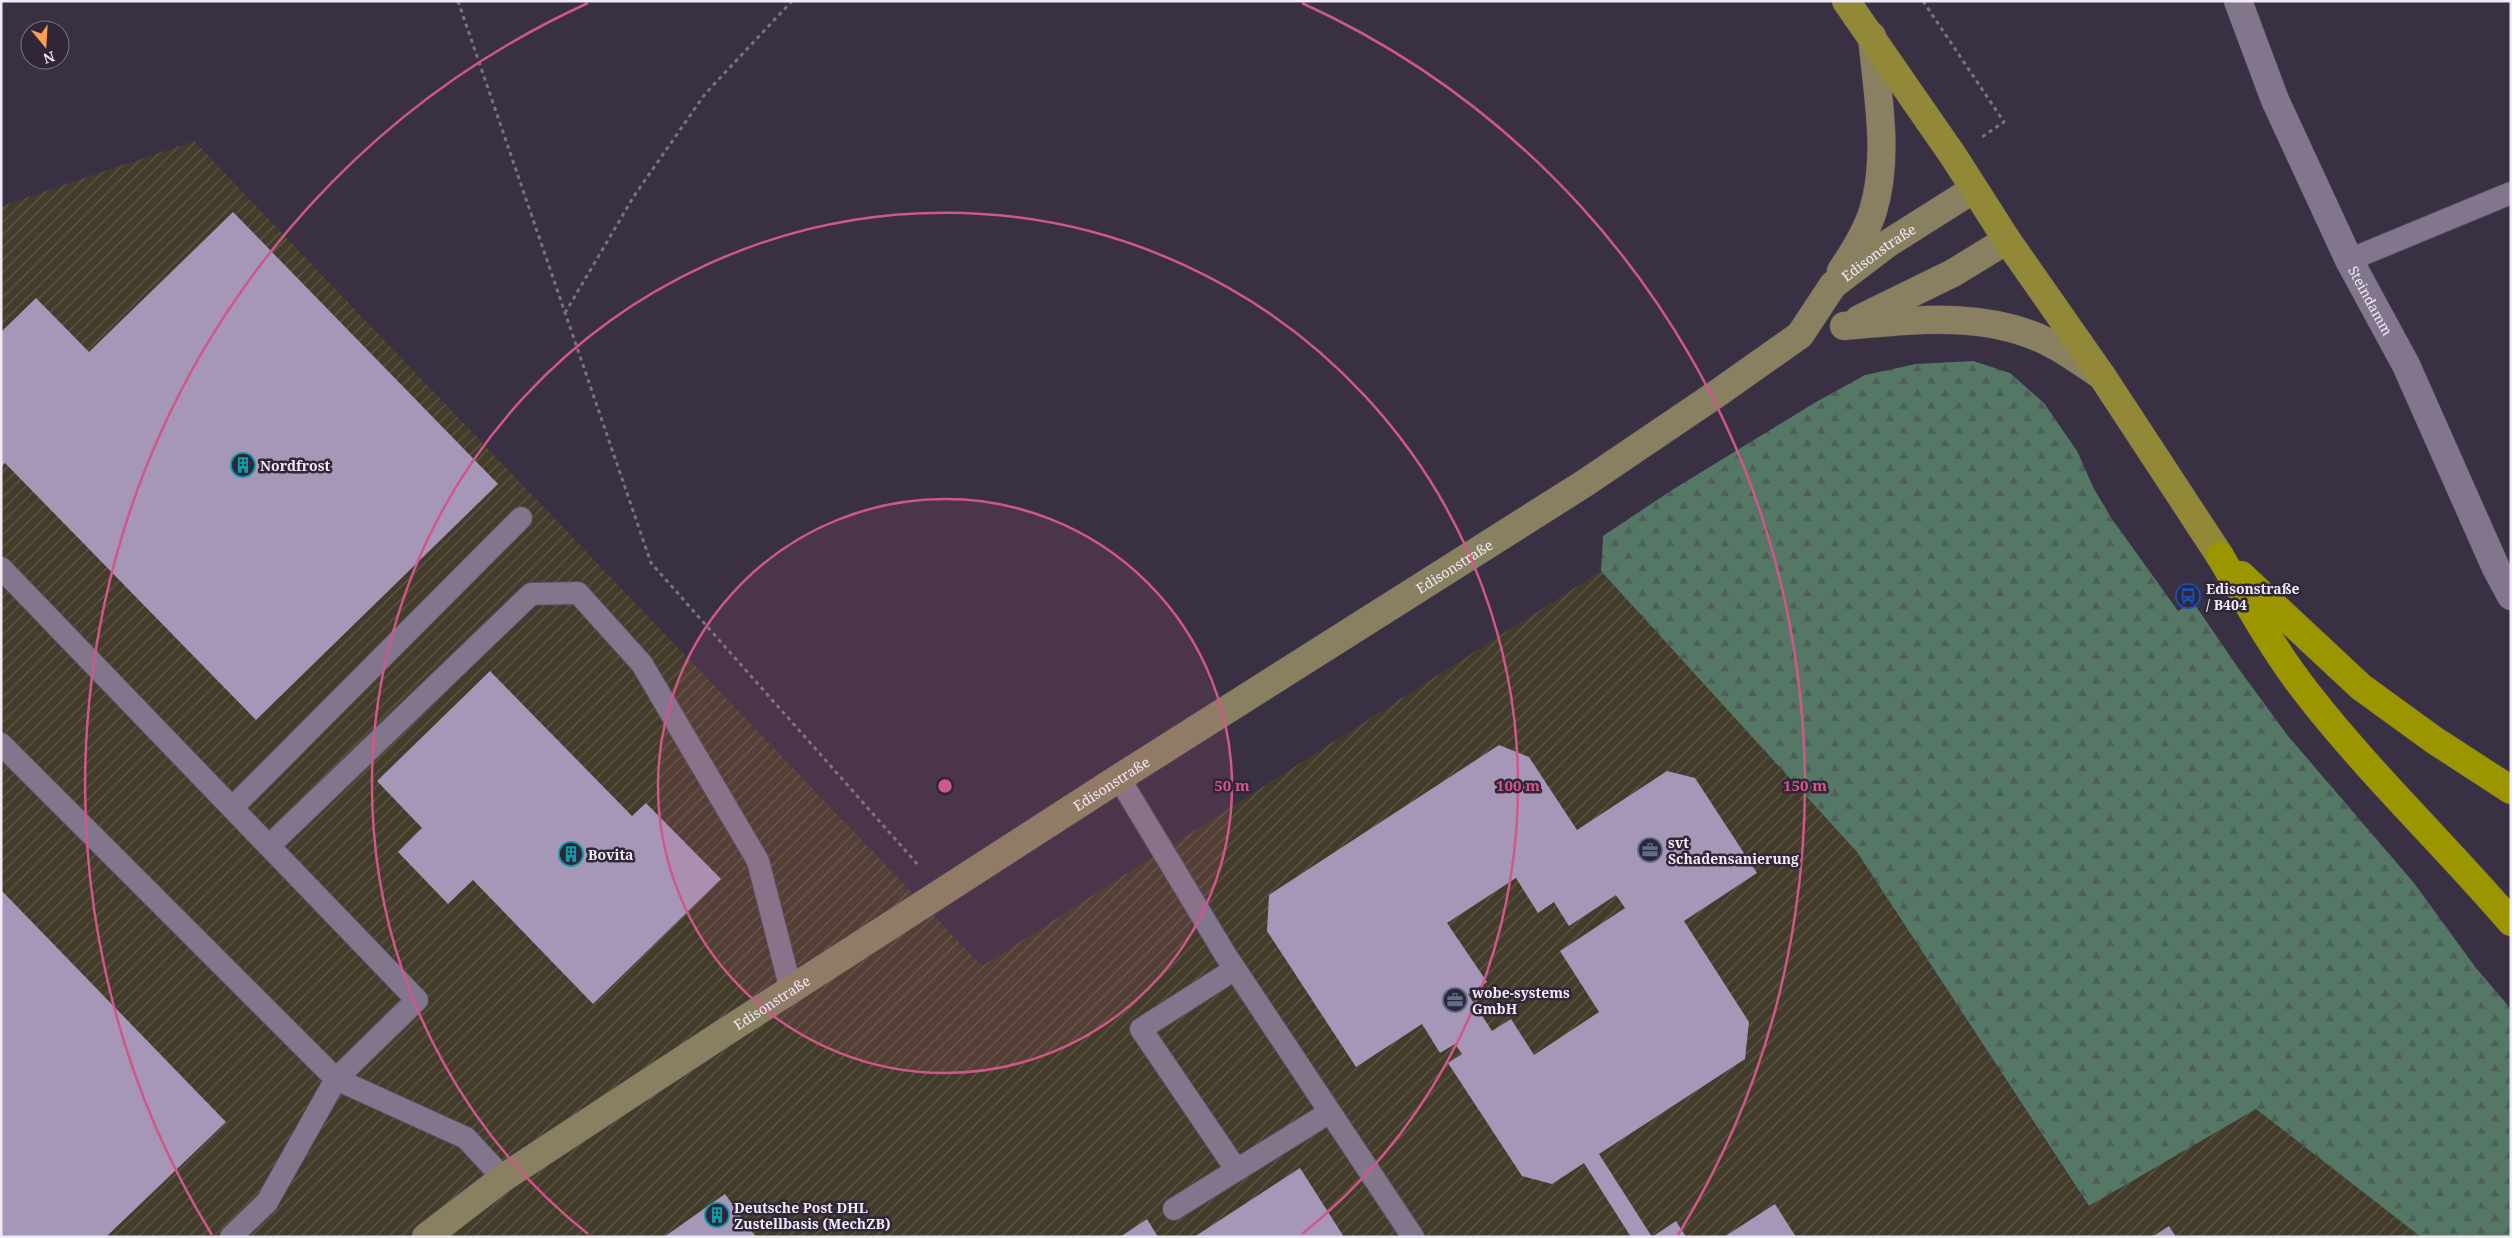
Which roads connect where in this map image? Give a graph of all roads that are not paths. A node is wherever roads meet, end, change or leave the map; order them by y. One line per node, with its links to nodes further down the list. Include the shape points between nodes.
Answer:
1 (1846, 1): 3 (main road)
2 (2238, 1): 7 (street, Steindamm, via 2275,100)
3 (1872, 36): 4 (main road); 8 (street, via 1882,144 1879,182 1862,238)
4 (1974, 189): 6 (main road); 8 (street, Edisonstraße, via 1887,244)
5 (2511, 194): 7 (lane)
6 (2007, 240): 9 (street, Edisonstraße, via 1953,272); 11 (main road)
7 (2349, 260): 15 (street, Steindamm, via 2406,365)
8 (1833, 285): 10 (street, Edisonstraße)
9 (1844, 326): 10 (street, Edisonstraße); 11 (street, via 1919,319 1993,323 2050,343)
10 (1800, 335): 17 (street, Edisonstraße, via 1585,483)
11 (2102, 376): 13 (main road)
12 (520, 518): 19 (lane)
13 (2220, 556): 18 (highway, via 2361,687); 21 (highway, via 2306,692 2378,777)
14 (1, 568): 19 (lane)
15 (2511, 596)
16 (1, 744): 24 (lane)
17 (1119, 778): 22 (lane); 23 (street, Edisonstraße)
18 (2511, 790)
19 (232, 808): 20 (lane)
20 (269, 846): 23 (lane, via 531,594 578,593 642,664 758,861); 24 (lane, via 417,1000)
21 (2511, 922)
22 (1235, 969): 25 (lane); 26 (lane, via 1141,1029)
23 (791, 990): 27 (street, Edisonstraße)
24 (336, 1079): 27 (lane, via 466,1138); 29 (lane, via 267,1202)
25 (1330, 1112): 26 (lane); 31 (lane)
26 (1236, 1169): 28 (lane)
27 (503, 1178): 30 (street, Edisonstraße)
28 (1174, 1209)
29 (232, 1237)
30 (426, 1237)
31 (1413, 1237)

